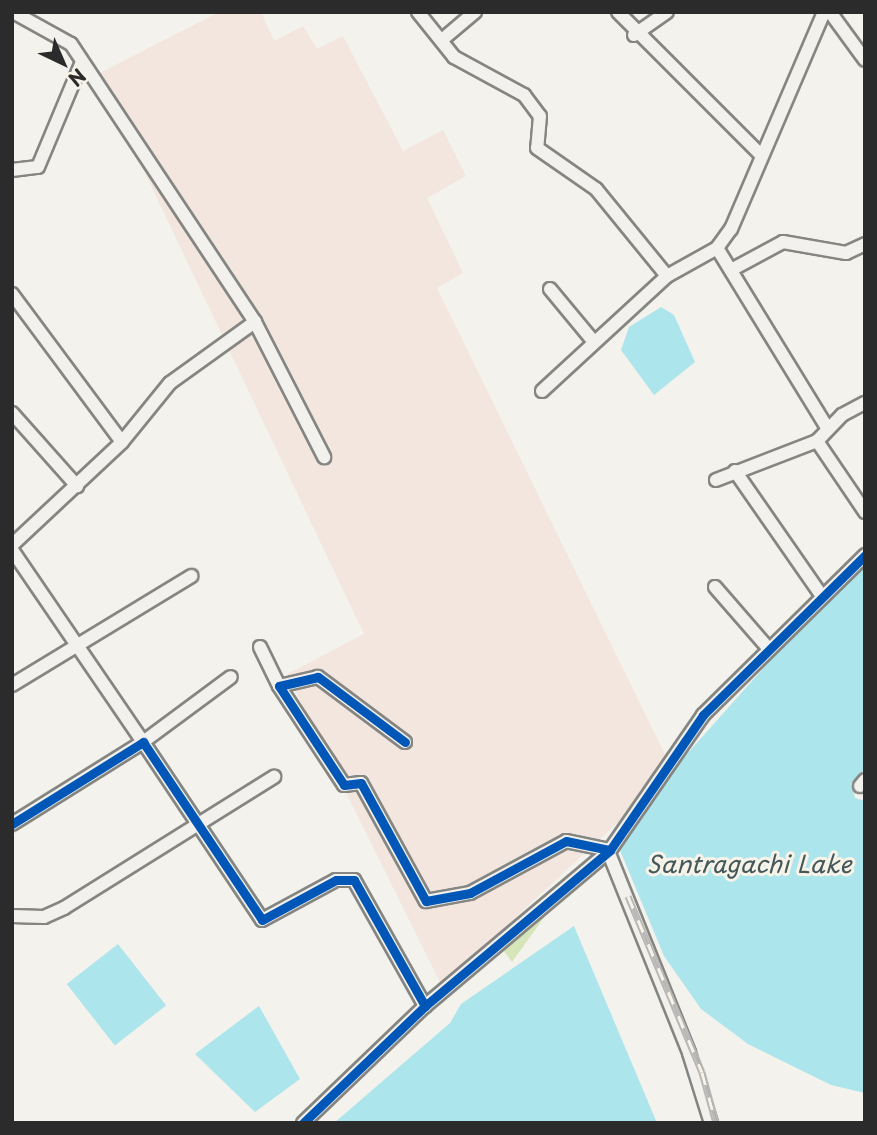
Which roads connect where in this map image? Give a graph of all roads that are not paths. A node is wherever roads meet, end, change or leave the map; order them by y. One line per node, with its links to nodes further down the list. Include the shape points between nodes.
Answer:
1 (13, 12): 11 (street, via 71,44)
2 (418, 12): 9 (street)
3 (475, 12): 9 (street)
4 (618, 12): 8 (street)
5 (667, 12): 8 (street)
6 (824, 12): 12 (street)
7 (830, 12): 10 (street)
8 (634, 35): 12 (street)
9 (443, 39): 17 (street, via 454,57 524,95 540,116 537,148 596,189)
10 (865, 60)
11 (82, 62): 13 (street, via 38,167); 20 (street)
12 (760, 154): 15 (street, via 736,218)
13 (12, 170)
14 (865, 244): 16 (street, via 846,253 783,242)
15 (717, 248): 16 (street); 17 (street)
16 (732, 270): 25 (street, via 751,313)
17 (667, 276): 21 (street)
18 (550, 289): 21 (street)
19 (12, 294): 27 (street)
20 (255, 322): 27 (street, via 170,383); 28 (street)
21 (594, 342): 22 (street)
22 (542, 391)
23 (865, 403): 25 (street)
24 (12, 413): 31 (street)
25 (828, 429): 26 (street)
26 (817, 441): 29 (street); 32 (street)
27 (122, 442): 31 (street)
28 (324, 457)
29 (735, 471): 30 (street); 37 (street)
30 (716, 480)
31 (77, 486): 33 (street)
32 (865, 512)
33 (12, 547): 38 (street)
34 (865, 555): 37 (street)
35 (191, 576): 38 (street)
36 (715, 587): 40 (street)
37 (822, 596): 40 (street)
38 (79, 644): 42 (street); 44 (street)
39 (260, 647): 43 (street)
40 (768, 648): 49 (street, via 703,715)
41 (231, 677): 44 (street)
42 (12, 685)
43 (279, 686): 45 (street, via 318,677); 49 (street, via 344,785 361,783 426,901 470,893 566,841)
44 (143, 742): 47 (street); 48 (street)
45 (405, 742)
46 (274, 776): 48 (street)
47 (12, 824)
48 (199, 827): 50 (street, via 54,913); 51 (street, via 262,920 336,880 354,880)
49 (609, 850): 51 (street); 53 (street, via 690,1053)
50 (12, 916)
51 (425, 1006): 52 (street)
52 (303, 1123)
53 (711, 1123)

